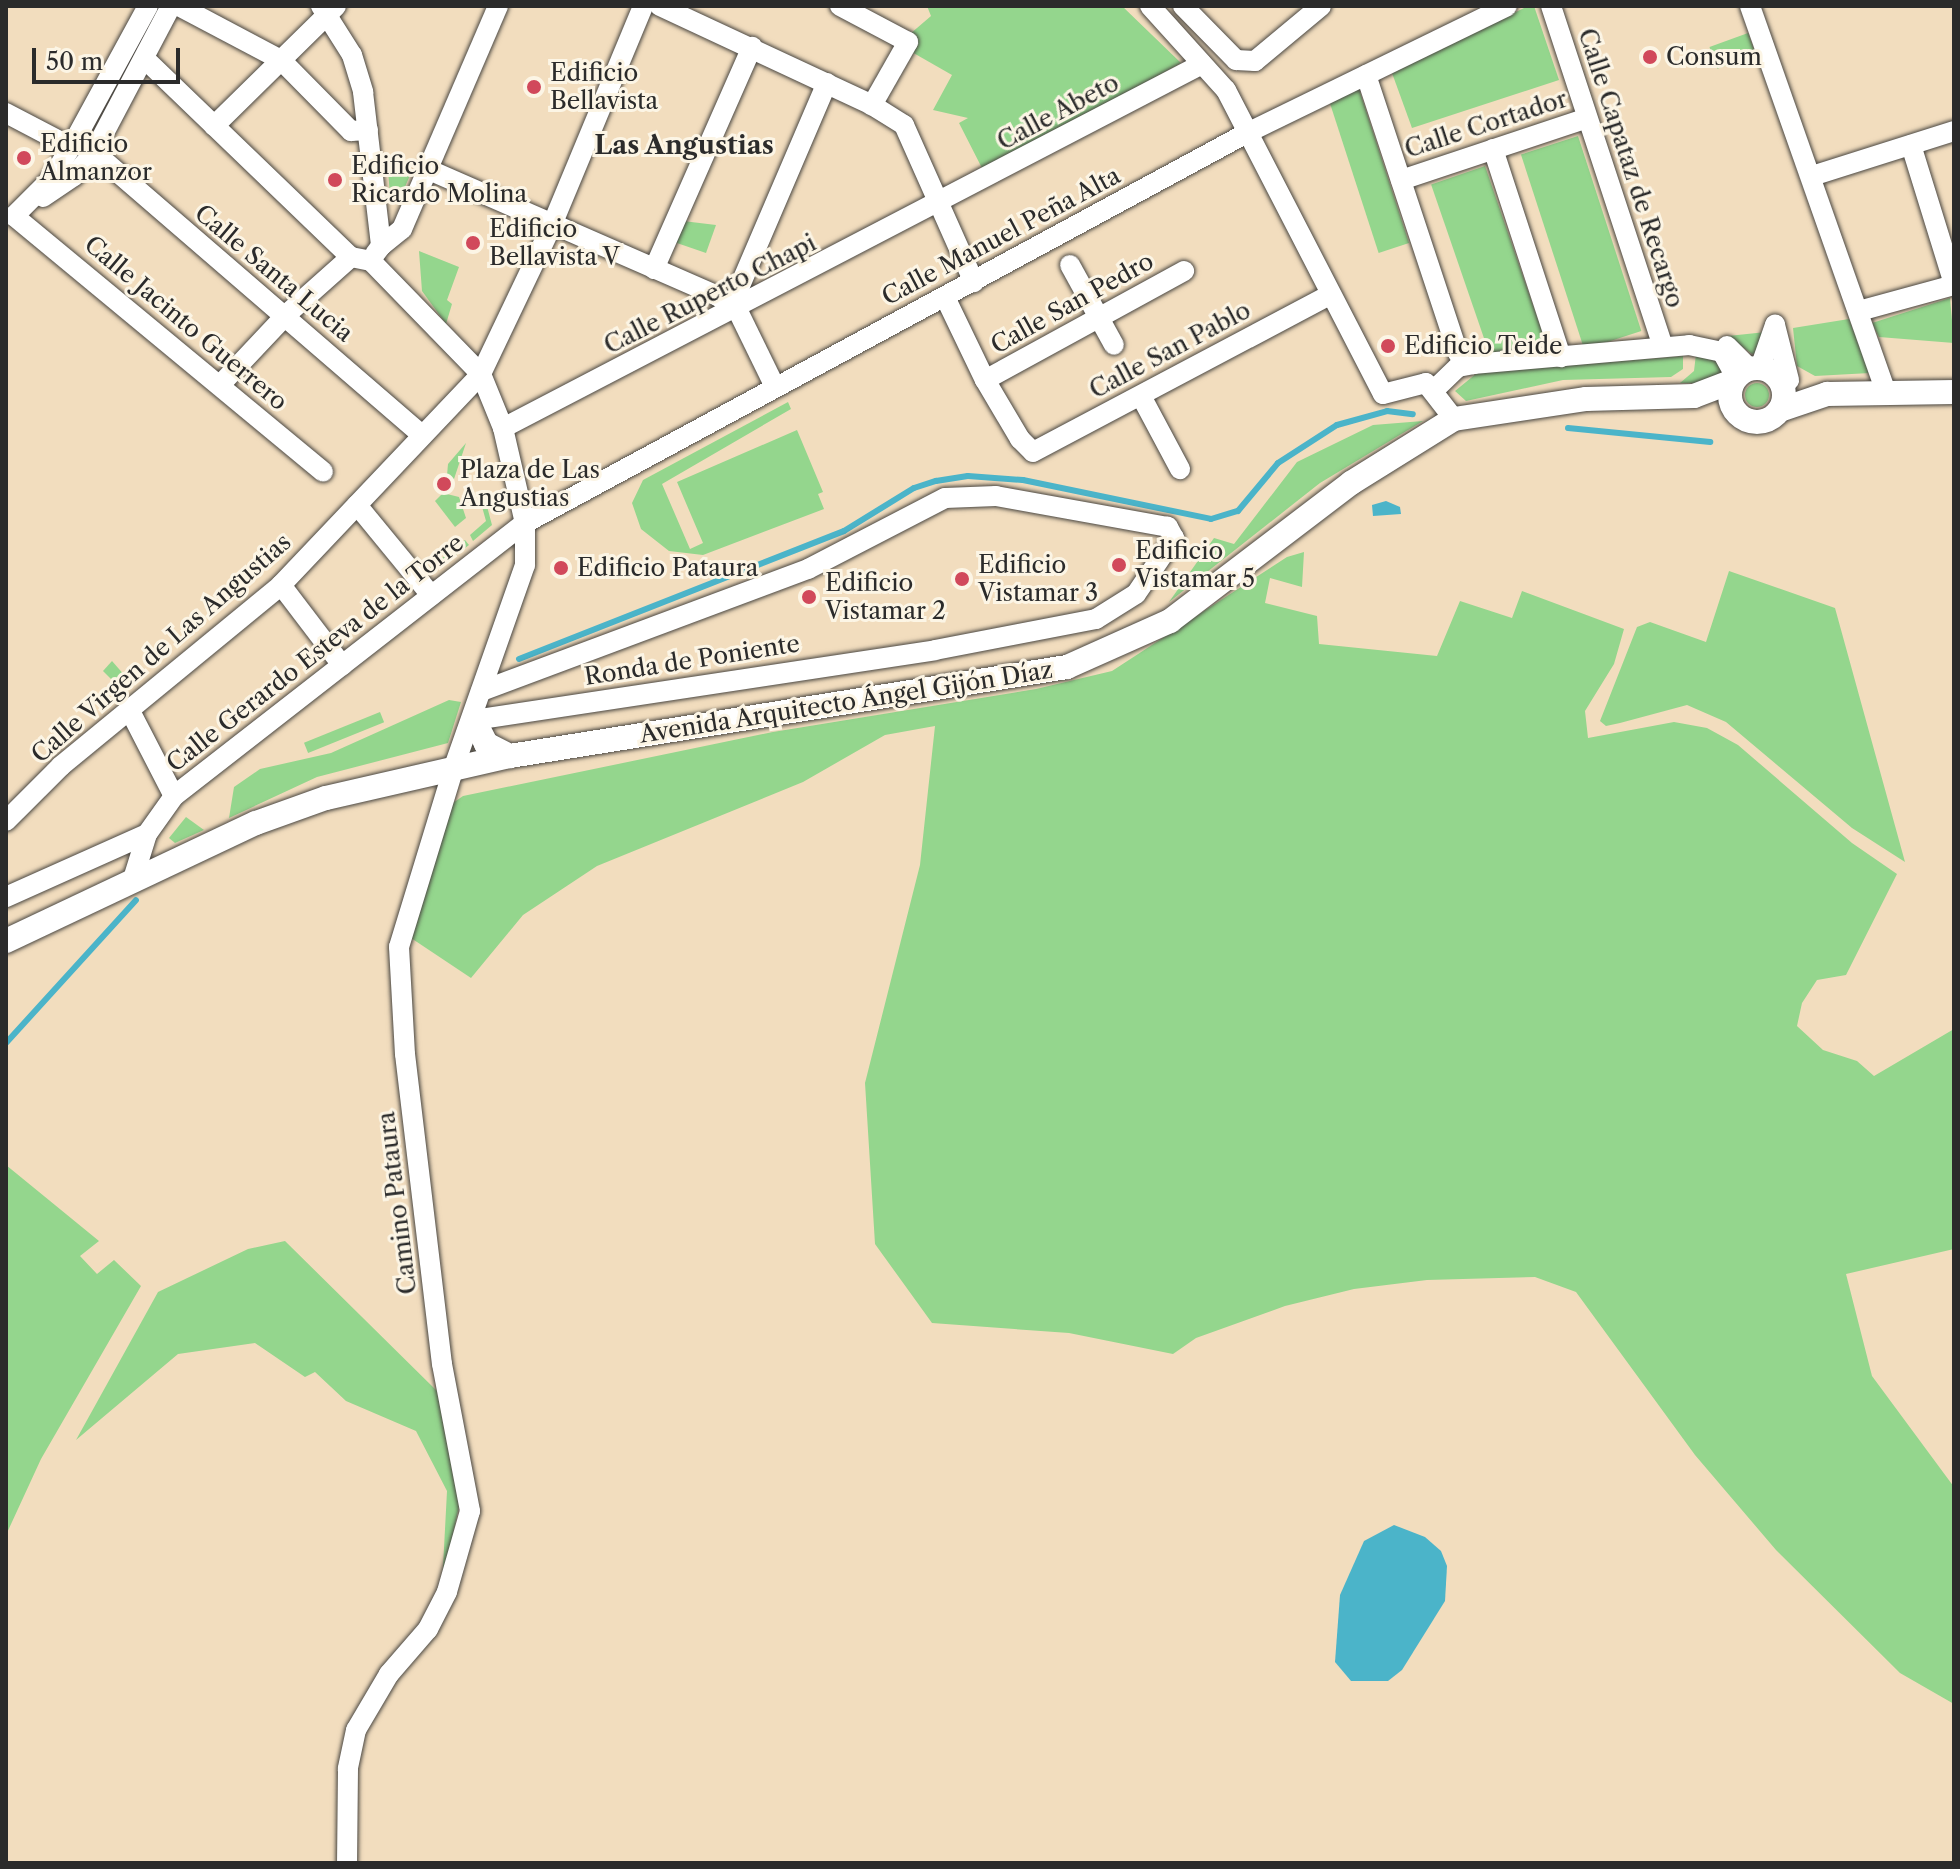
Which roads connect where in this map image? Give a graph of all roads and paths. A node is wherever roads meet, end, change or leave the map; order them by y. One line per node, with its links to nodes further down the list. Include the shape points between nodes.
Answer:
1 (148, 6): 29 (street)
2 (171, 6): 16 (street)
3 (179, 6): 17 (street)
4 (498, 6): 32 (street)
5 (643, 6): 39 (street, Calle Virgen de Las Angustias)
6 (660, 6): 15 (street)
7 (840, 6): 21 (street, via 908,42)
8 (1183, 6): 9 (street, via 1236,60 1255,61); 14 (street)
9 (1321, 6)
10 (1507, 6): 19 (street, Calle Manuel Peña Alta)
11 (1551, 6): 23 (street, Calle Capataz de Recargo)
12 (1750, 6): 33 (street)
13 (328, 9): 17 (street); 25 (street, via 352,55)
14 (1156, 13): 18 (street)
15 (752, 47): 20 (street); 42 (street)
16 (146, 60): 24 (street); 31 (street)
17 (281, 60): 24 (street); 25 (street, via 351,131)
18 (1202, 64): 27 (street, via 1226,90); 36 (street, Calle Abeto)
19 (1366, 75): 27 (street, Calle Manuel Peña Alta); 34 (street)
20 (827, 83): 21 (street); 48 (street, via 739,288)
21 (872, 105): 36 (street, via 904,125)
22 (6, 113): 29 (street)
23 (1587, 118): 30 (street, Calle Cortador); 53 (street, Calle Capataz de Recargo)
24 (214, 126): 40 (street)
25 (368, 130): 37 (street)
26 (1954, 131): 28 (street)
27 (1247, 133): 44 (street, Calle Manuel Peña Alta); 46 (street)
28 (1911, 145): 33 (street); 45 (street)
29 (71, 147): 38 (street, via 50,180)
30 (1493, 149): 34 (street, Calle Cortador); 54 (street)
31 (94, 152): 38 (street, via 74,176); 50 (street, Calle Santa Lucia)
32 (427, 169): 35 (street); 39 (street)
33 (1812, 176): 49 (street)
34 (1401, 180): 55 (street, via 1458,353)
35 (411, 204): 37 (street); 40 (street, via 402,229)
36 (940, 205): 44 (street); 48 (street, Calle Ruperto Chapi)
37 (377, 209): 40 (street)
38 (10, 219): 59 (street, Calle Jacinto Guerrero)
39 (552, 225): 42 (street); 56 (street, Calle Virgen de Las Angustias)
40 (367, 255): 50 (street); 56 (street)
41 (1070, 265): 51 (street)
42 (654, 269): 48 (street)
43 (1184, 271): 51 (street, Calle San Pedro)
44 (974, 282): 47 (street, Calle Manuel Peña Alta)
45 (1954, 284): 49 (street)
46 (1331, 294): 61 (street, via 1383,394 1426,383); 65 (street, Calle San Pablo)
47 (945, 297): 58 (street); 60 (street, Calle Manuel Peña Alta)
48 (737, 309): 60 (street); 70 (street, Calle Ruperto Chapi)
49 (1859, 311): 62 (street)
50 (287, 314): 59 (street); 71 (street, Calle Santa Lucia)
51 (1099, 319): 52 (street); 58 (street, Calle San Pedro)
52 (1114, 345)
53 (1663, 347): 54 (street); 57 (street, via 1714,339)
54 (1561, 357): 55 (street)
55 (1473, 364): 61 (street, via 1458,367)
56 (481, 374): 70 (street, Camino Pataura); 71 (street, Calle Virgen de Las Angustias)
57 (1758, 375): 57 (street, via 1775,321); 64 (main road, Avenida Arquitecto Ángel Gijón Díaz); 66 (main road, Avenida Arquitecto Ángel Gijón Díaz); 67 (main road, via 1783,386); 68 (main road, via 1730,392)
58 (985, 380): 65 (street, Calle San Pablo, via 1033,452)
59 (221, 384): 73 (street, Calle Jacinto Guerrero)
60 (775, 387): 75 (street, Calle Manuel Peña Alta)
61 (1433, 391): 69 (street)
62 (1886, 392): 63 (main road, Avenida Arquitecto Ángel Gijón Díaz); 64 (main road, Avenida Arquitecto Ángel Gijón Díaz)
63 (1954, 392)
64 (1827, 394): 67 (main road, Avenida Arquitecto Ángel Gijón Díaz)
65 (1141, 396): 72 (street)
66 (1694, 396): 68 (main road, Avenida Arquitecto Ángel Gijón Díaz); 69 (main road, Avenida Arquitecto Ángel Gijón Díaz, via 1586,399)
67 (1780, 410): 68 (main road, Avenida Arquitecto Ángel Gijón Díaz, via 1760,422)
68 (1737, 413)
69 (1454, 419): 79 (main road, Avenida Arquitecto Ángel Gijón Díaz, via 1351,483 1227,581)
70 (503, 428): 75 (street, Camino Pataura)
71 (421, 434): 74 (street, Calle Virgen de Las Angustias)
72 (1180, 469)
73 (323, 472)
74 (357, 505): 76 (street, Calle Virgen de Las Angustias); 77 (street)
75 (525, 523): 77 (street, Calle Gerardo Esteva de la Torre); 81 (street, Camino Pataura, via 525,565)
76 (281, 585): 80 (street); 82 (street, Calle Virgen de Las Angustias)
77 (431, 595): 80 (street, Calle Gerardo Esteva de la Torre)
78 (1118, 609): 79 (street); 81 (street, via 1136,594 1174,538 1168,527 996,496 956,497 912,513 808,569); 83 (street, Ronda de Poniente, via 1055,629 949,648)
79 (1132, 642): 84 (main road, Avenida Arquitecto Ángel Gijón Díaz, via 1067,667 1007,679)
80 (342, 665): 86 (street, Calle Gerardo Esteva de la Torre)
81 (481, 691): 83 (street, Camino Pataura)
82 (129, 709): 86 (street); 87 (street, Calle Virgen de Las Angustias)
83 (474, 720): 84 (main road, via 486,744); 85 (street, Camino Pataura)
84 (510, 756): 85 (main road, Avenida Arquitecto Ángel Gijón Díaz)
85 (454, 767): 89 (main road, Avenida Arquitecto Ángel Gijón Díaz, via 326,798 256,823); 92 (street, Camino Pataura, via 399,947 405,1054 442,1364 470,1511 447,1592 428,1629 389,1674 356,1730 348,1769)
86 (174, 796): 88 (street, Calle Gerardo Esteva de la Torre)
87 (6, 821)
88 (147, 834): 89 (street, Calle Gerardo Esteva de la Torre); 90 (street)
89 (133, 879): 91 (main road, Avenida Arquitecto Ángel Gijón Díaz)
90 (6, 897)
91 (6, 941)
92 (347, 1863)

